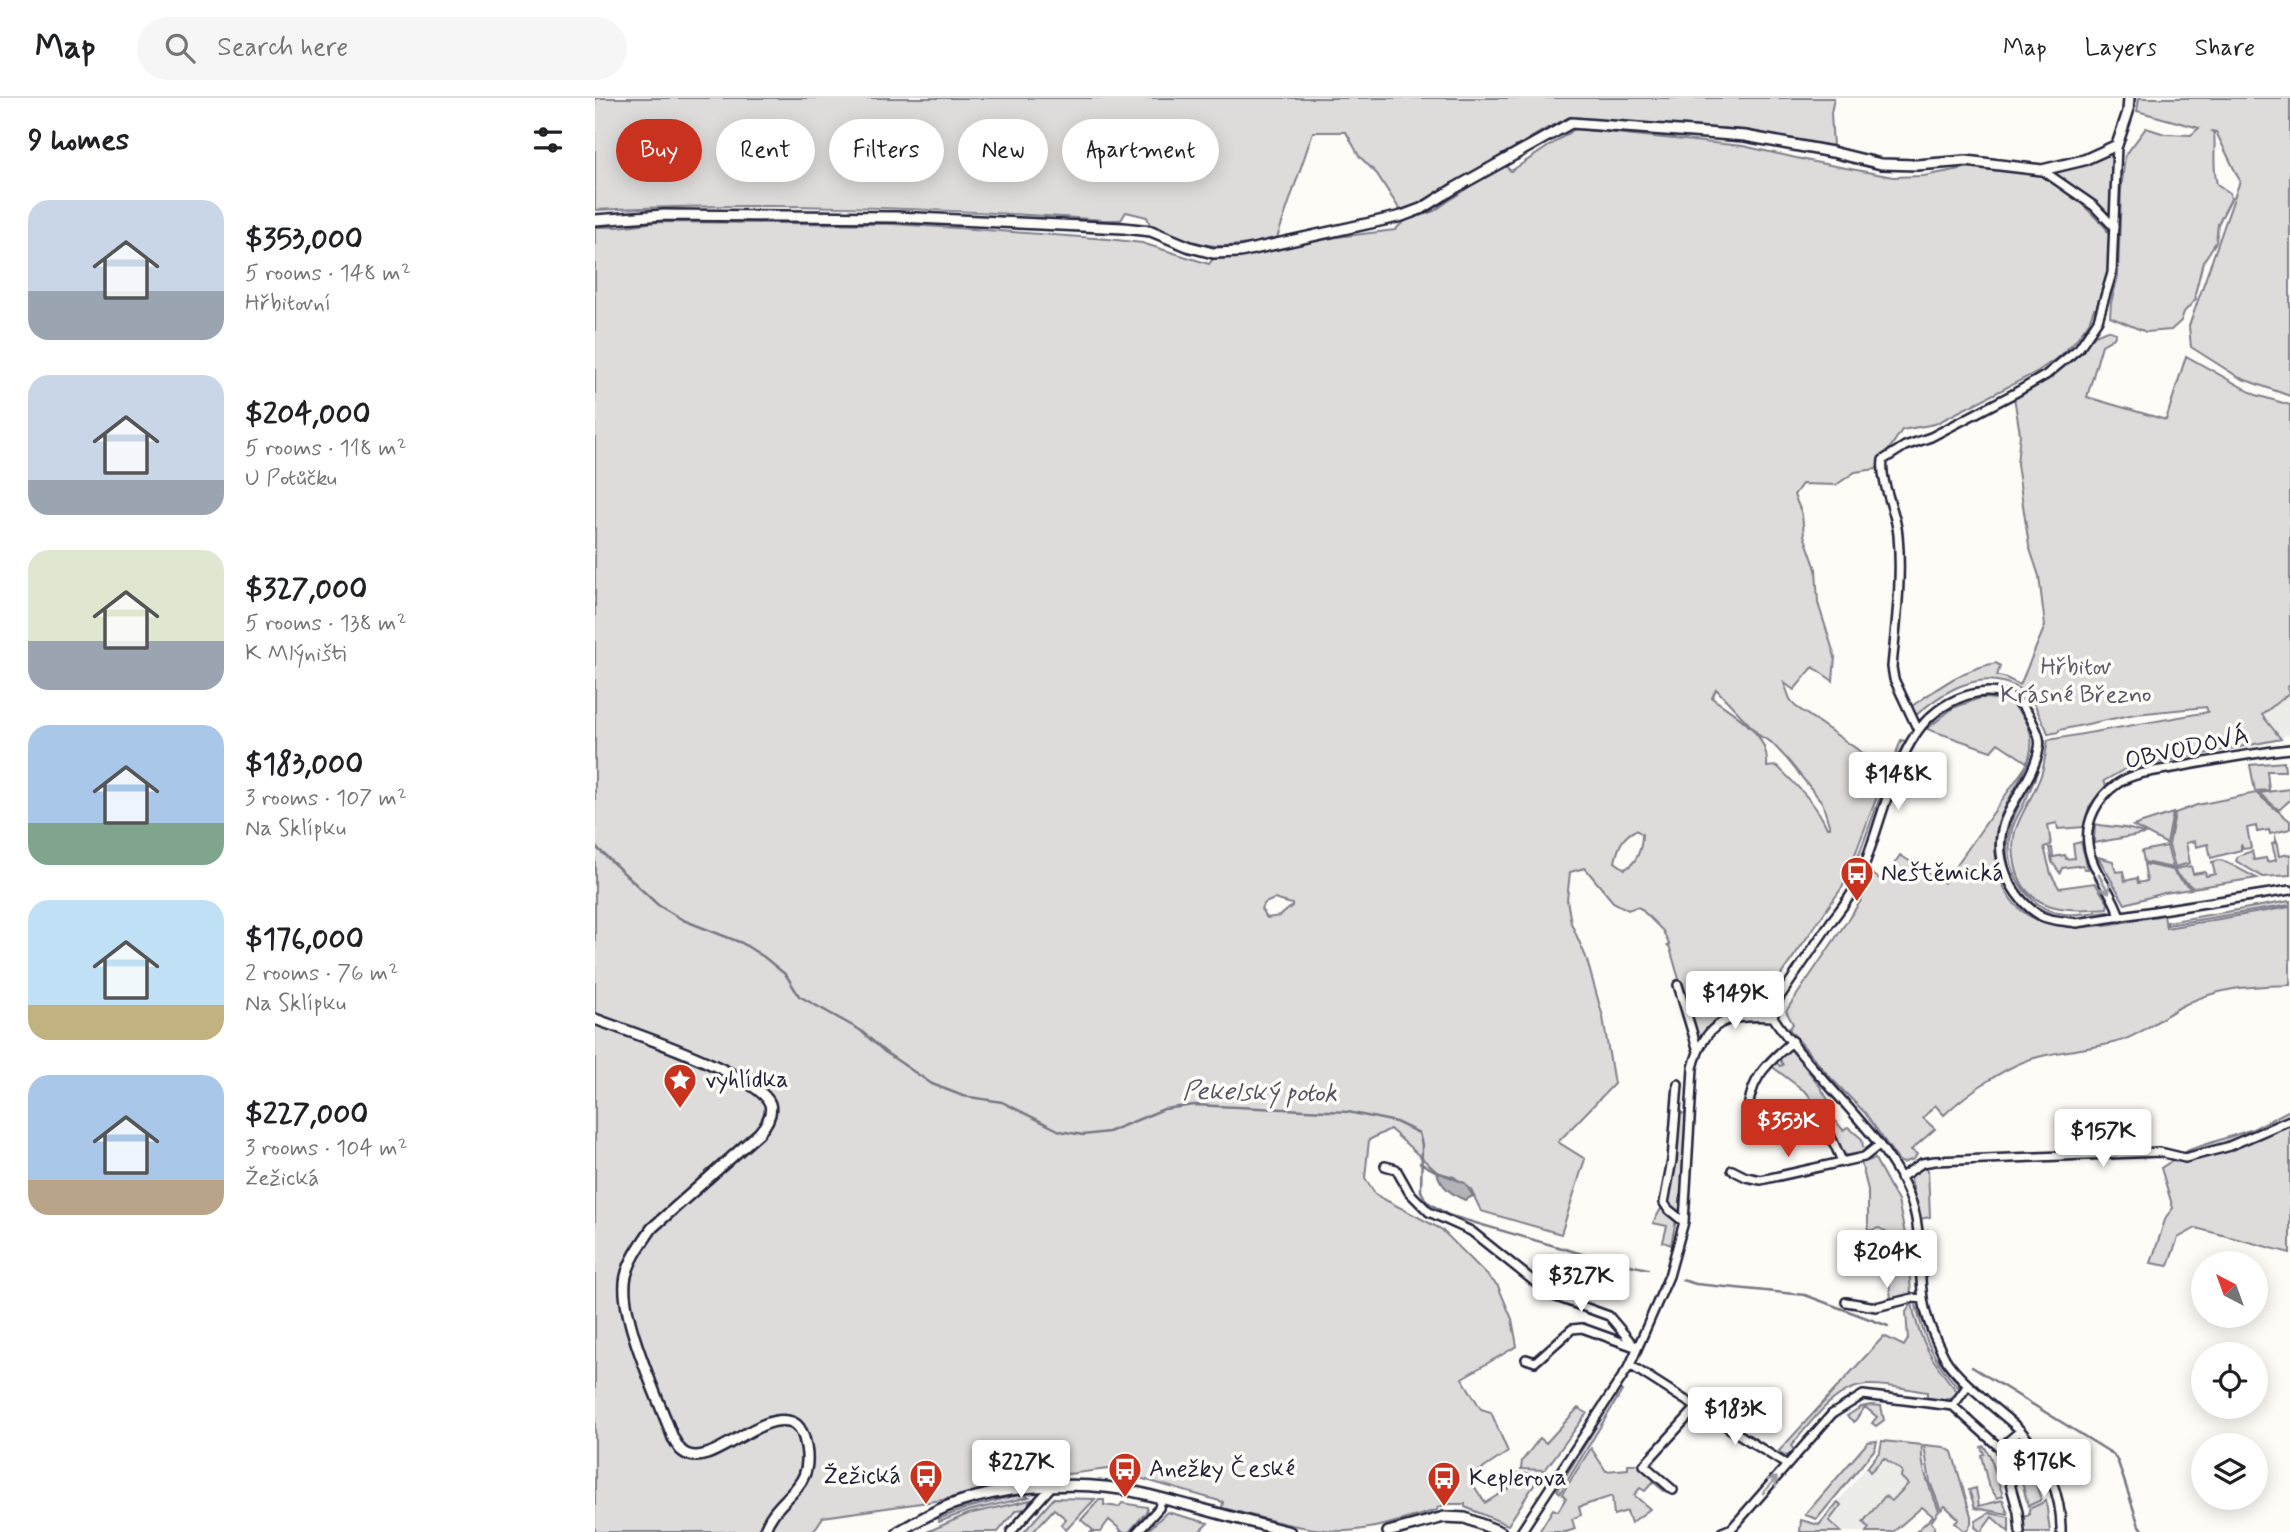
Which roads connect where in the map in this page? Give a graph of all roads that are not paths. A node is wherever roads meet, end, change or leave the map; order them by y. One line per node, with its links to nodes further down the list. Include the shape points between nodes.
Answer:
1 (2129, 98): 2 (street)
2 (2117, 145): 3 (street, via 2084,160); 5 (street)
3 (2042, 170): 4 (street, via 1966,161 1881,164 1745,136 1571,123 1423,208 1240,252 1213,253 1151,231 1123,228 896,217 664,215); 5 (street, via 2094,206)
4 (595, 220)
5 (2114, 227): 6 (street, via 2112,273 2098,320 2078,348 2046,374 1883,460 1898,534 1900,587 1892,667)
6 (1917, 728): 9 (street, via 1965,694 1996,691 2011,697 2029,714 2039,736 2039,749 2005,820 2001,842 2006,878 2020,900 2043,917 2077,923); 11 (street, via 1856,886 1779,998)
7 (2290, 749): 9 (street, OBVODOVÁ, one-way to 9, via 2135,775 2117,783 2093,812 2087,841)
8 (2290, 890): 9 (street)
9 (2120, 917)
10 (1678, 985): 14 (street)
11 (1773, 1017): 13 (street); 14 (street, via 1730,1017 1715,1027)
12 (595, 1019): 38 (street, via 701,1059 760,1090 770,1103 767,1124 652,1228 625,1277 628,1321 682,1451 701,1456 761,1424 781,1420 796,1423 802,1431 805,1478)
13 (1793, 1041): 17 (street); 18 (street, via 1771,1059 1753,1083 1747,1122 1762,1136 1826,1126)
14 (1697, 1051): 22 (street)
15 (1678, 1084): 22 (street, via 1664,1203)
16 (2290, 1120): 21 (street, via 2227,1147 2185,1158 2160,1152 1935,1161 1922,1163)
17 (1879, 1145): 18 (street, via 1864,1157); 21 (street)
18 (1842, 1161): 20 (street, via 1762,1180)
19 (1385, 1166): 25 (street, via 1396,1169 1409,1192 1429,1212 1471,1231 1551,1295 1609,1316)
20 (1732, 1170)
21 (1900, 1178): 23 (street, via 1913,1204)
22 (1684, 1222): 25 (street, via 1669,1276)
23 (1923, 1300): 24 (street, via 1876,1307); 28 (street, via 1947,1362)
24 (1846, 1301)
25 (1636, 1348): 26 (street, via 1581,1328 1572,1329 1535,1362); 27 (street)
26 (1526, 1359)
27 (1630, 1365): 30 (street); 45 (street)
28 (1968, 1385): 29 (street); 31 (street)
29 (1953, 1406): 32 (street); 33 (street, via 1863,1395 1832,1414)
30 (1697, 1407): 33 (street); 35 (street, via 1644,1465)
31 (2020, 1431): 32 (street); 48 (street, via 2043,1462 2056,1491)
32 (2000, 1448): 47 (street)
33 (1787, 1465): 46 (street, one-way to 33, via 1732,1528)
34 (1052, 1486): 36 (street, via 1140,1492); 39 (street, via 997,1492 956,1503); 40 (street)
35 (1673, 1490)
36 (1161, 1499): 37 (street); 41 (street, via 1159,1508)
37 (1264, 1529): 42 (street)
38 (764, 1532)
39 (898, 1532)
40 (1011, 1532)
41 (1137, 1532)
42 (1290, 1532)
43 (1388, 1532): 44 (street, via 1444,1517 1465,1518)
44 (1501, 1532)
45 (1521, 1532)
46 (1722, 1532)
47 (2020, 1532)
48 (2061, 1532)

